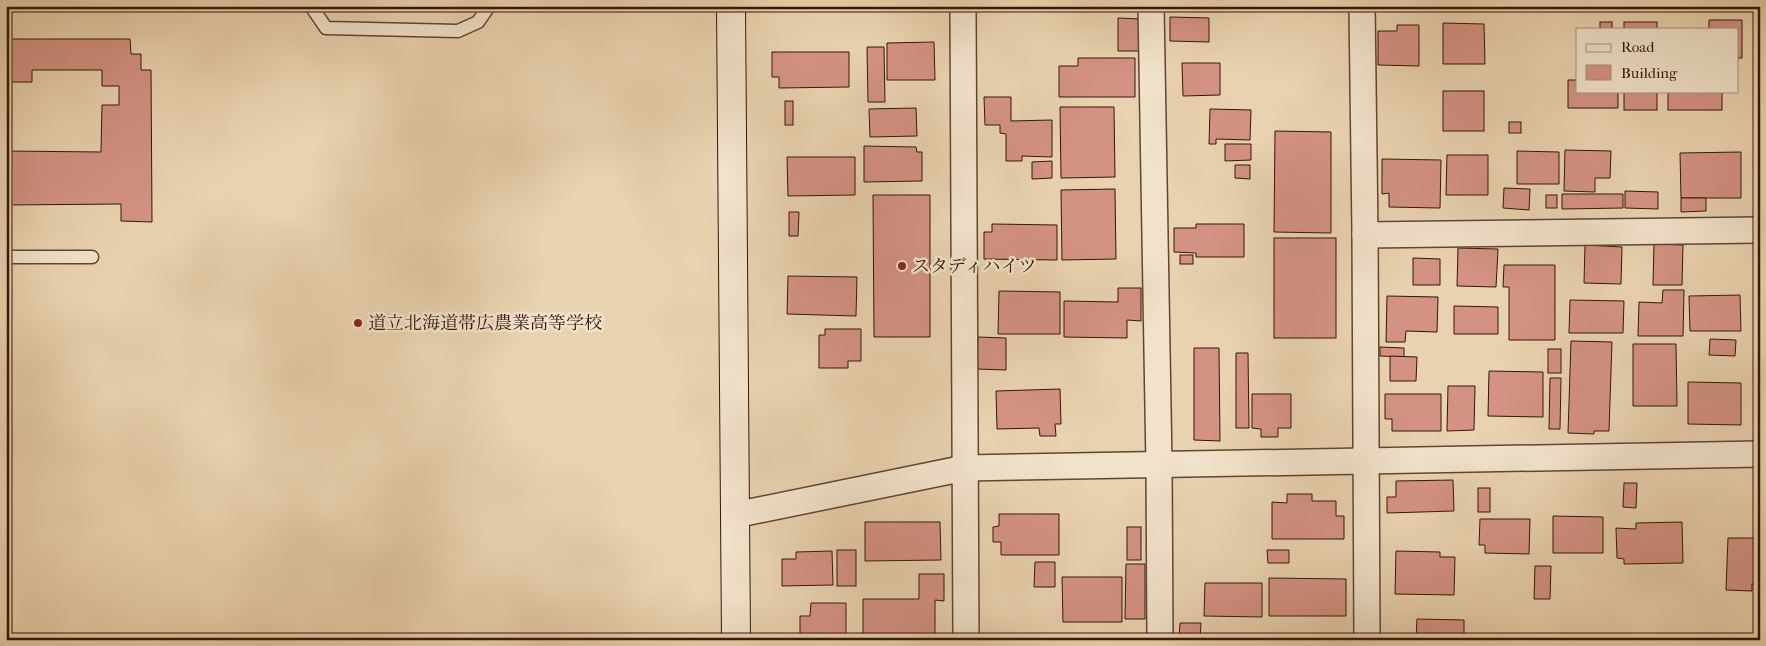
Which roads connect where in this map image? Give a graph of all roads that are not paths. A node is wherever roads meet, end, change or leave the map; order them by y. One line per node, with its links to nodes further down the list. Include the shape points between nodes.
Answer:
1 (311, 6): 2 (lane, via 326,28 458,31 478,22)
2 (489, 6)
3 (731, 6): 15 (street)
4 (963, 6): 14 (street)
5 (1151, 6): 13 (street)
6 (1362, 6): 8 (street)
7 (1760, 230): 8 (street)
8 (1365, 235): 12 (street)
9 (6, 257): 10 (lane)
10 (92, 257)
11 (1760, 454): 12 (street)
12 (1366, 461): 13 (street); 19 (street)
13 (1160, 465): 14 (street); 18 (street)
14 (966, 468): 15 (street); 17 (street)
15 (736, 515): 16 (street)
16 (736, 640)
17 (966, 640)
18 (1160, 640)
19 (1367, 640)

